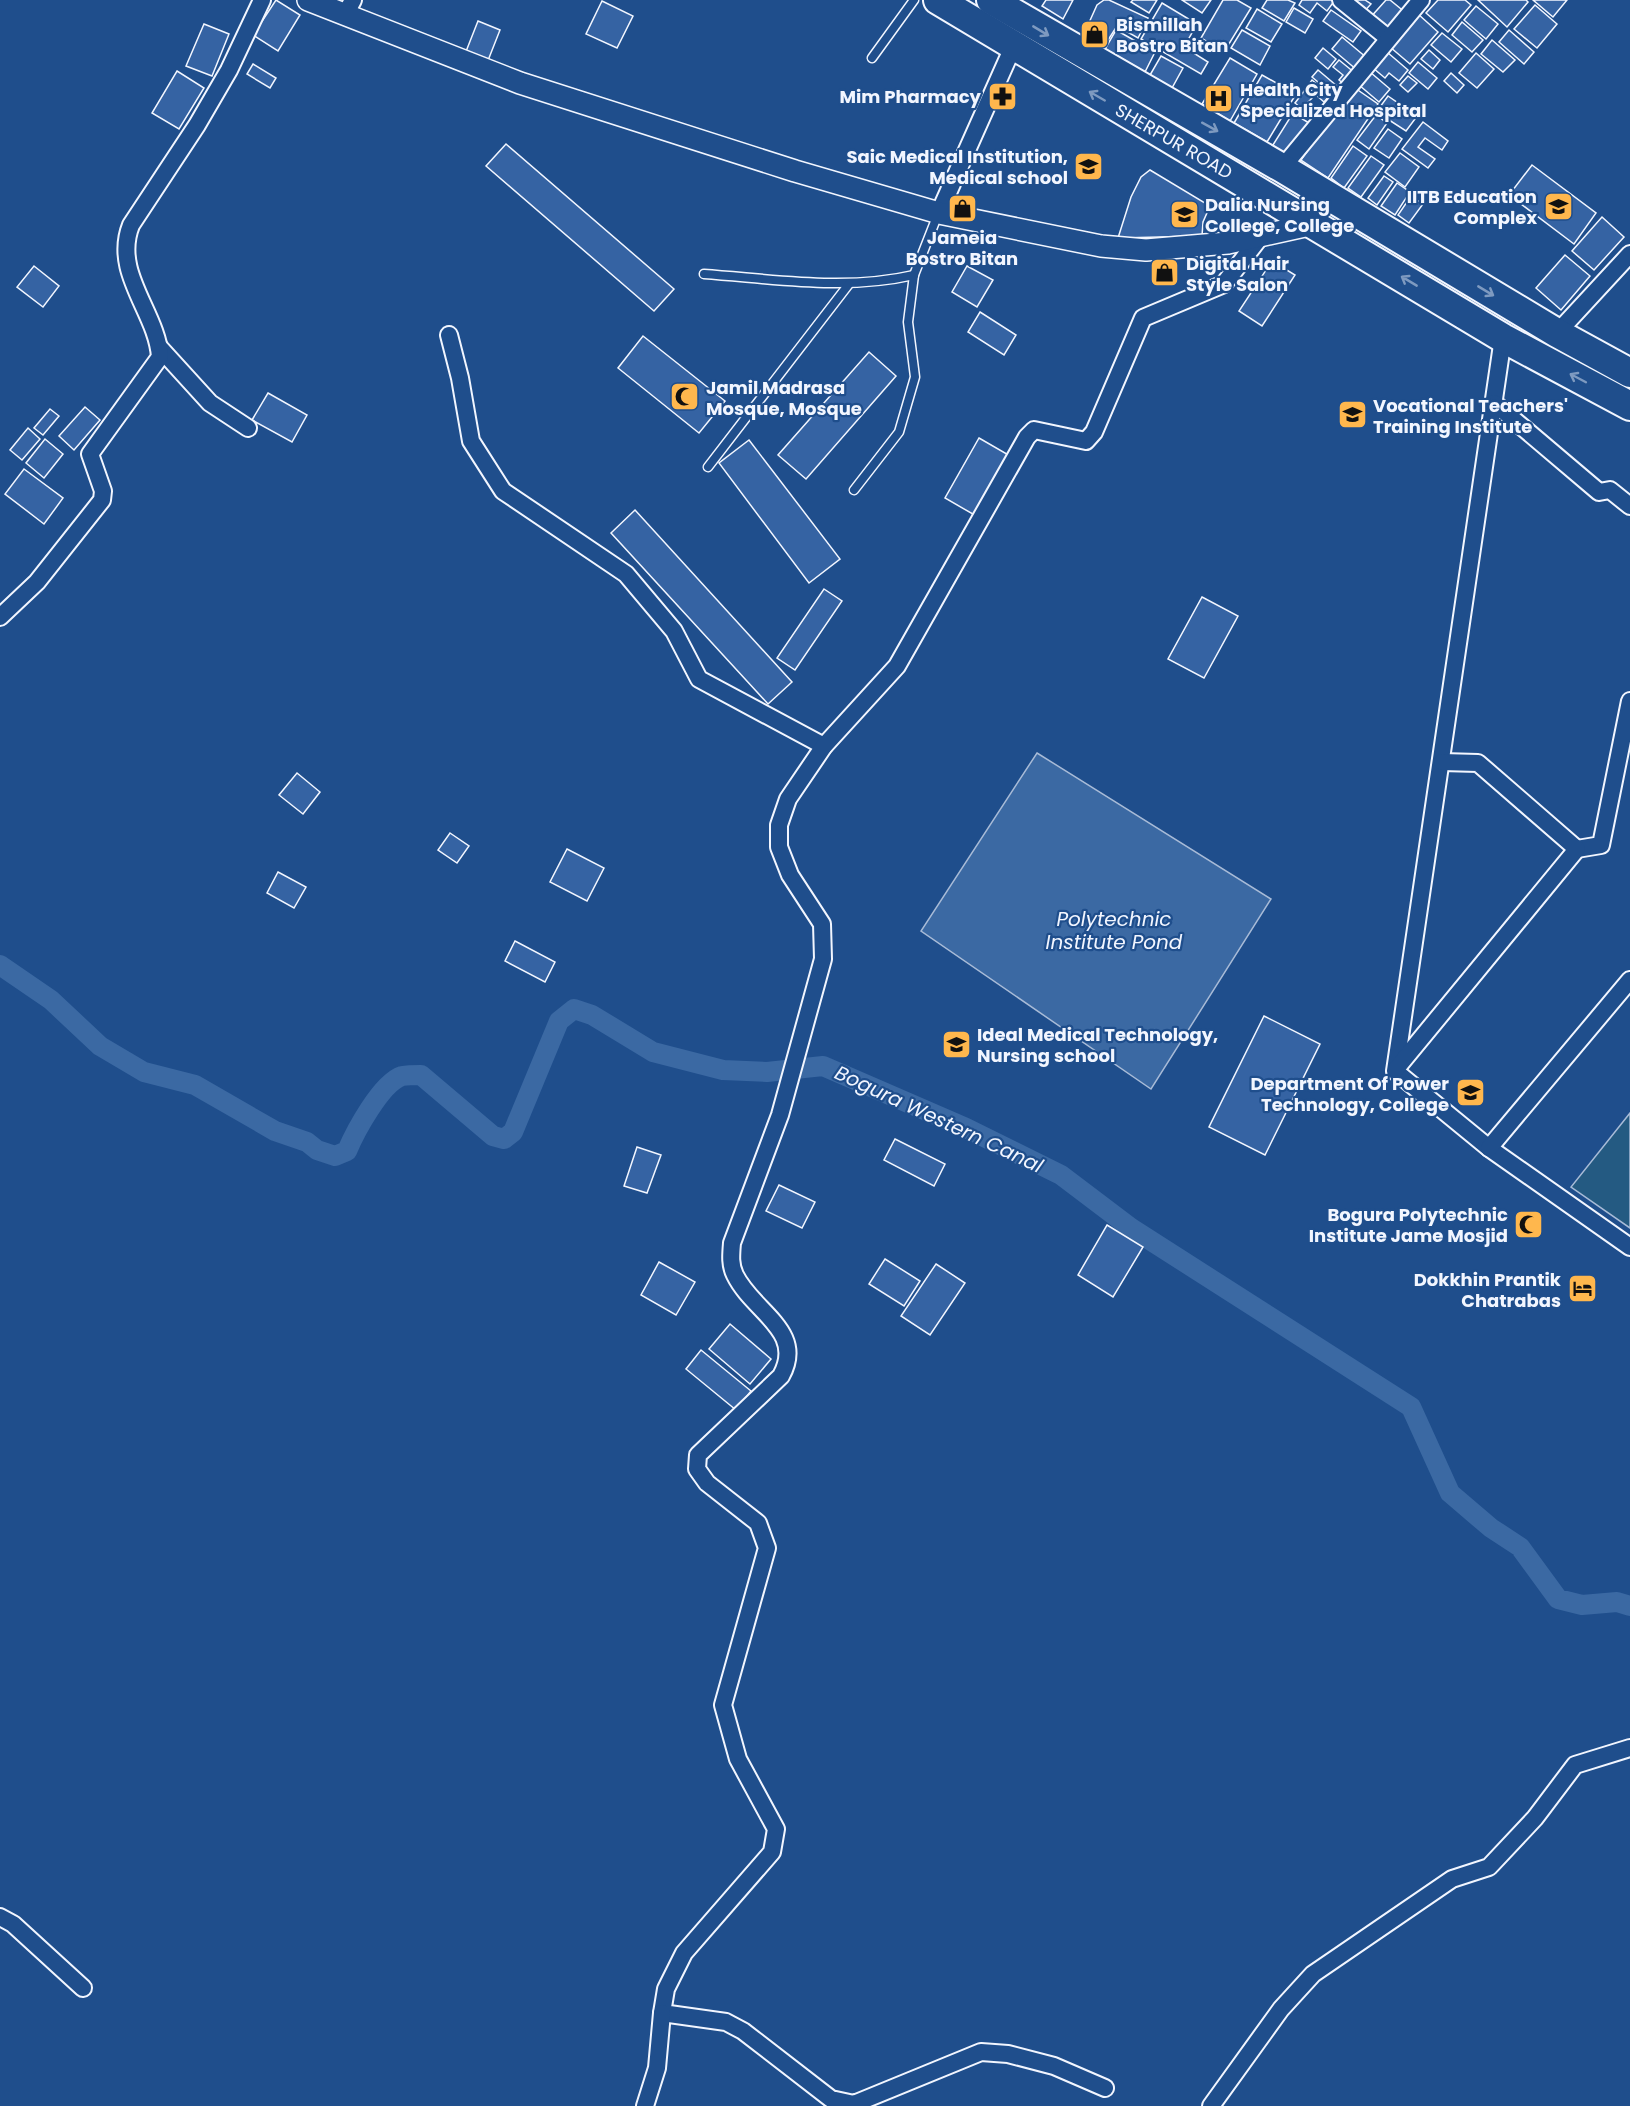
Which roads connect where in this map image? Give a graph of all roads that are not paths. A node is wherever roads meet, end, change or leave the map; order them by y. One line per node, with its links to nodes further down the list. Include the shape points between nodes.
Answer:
1 (262, 0): 23 (street, via 229,70 131,225 125,241 125,254 142,308)
2 (308, 0): 8 (street)
3 (914, 0): 11 (lane)
4 (938, 0): 10 (highway, SHERPUR ROAD)
5 (991, 0): 12 (highway, SHERPUR ROAD, one-way to 12)
6 (1341, 0): 9 (street)
7 (1421, 0): 9 (street)
8 (349, 7): 13 (street, via 520,83)
9 (1388, 38): 12 (street)
10 (1014, 47): 13 (street); 14 (highway, SHERPUR ROAD, one-way to 10)
11 (872, 58)
12 (1282, 168): 20 (highway, SHERPUR ROAD, one-way to 20)
13 (939, 213): 15 (street, via 1101,246 1146,250); 18 (lane)
14 (1314, 224): 15 (street); 22 (highway, SHERPUR ROAD, one-way to 14)
15 (1261, 236): 33 (street, via 1224,284 1143,318 1094,432 1086,441 1034,430 1028,437 897,666)
16 (1630, 254): 20 (street)
17 (704, 274): 19 (lane)
18 (914, 275): 19 (lane); 29 (lane, via 908,322 915,377 899,432)
19 (849, 284): 28 (lane)
20 (1557, 333): 24 (highway, SHERPUR ROAD)
21 (449, 335): 33 (street, via 471,441 503,491 626,574 674,631 699,679)
22 (1503, 338): 25 (street); 26 (highway, SHERPUR ROAD, one-way to 22)
23 (159, 347): 27 (street, via 210,403); 31 (street, via 160,357 90,454 103,491 102,500 37,582)
24 (1630, 373)
25 (1494, 403): 30 (street, via 1599,492 1610,490); 34 (street)
26 (1630, 406)
27 (248, 428)
28 (708, 467)
29 (854, 490)
30 (1630, 506)
31 (0, 617)
32 (1630, 701): 35 (street)
33 (824, 746): 45 (street, via 788,799 779,825 779,847 790,875 822,924 823,959 780,1115 732,1243 731,1261 736,1276 789,1343 789,1363 781,1376 698,1455 696,1469 707,1483 758,1523 767,1548 723,1705 738,1759 776,1829 772,1852 684,1953 666,1989)
34 (1442, 762): 37 (street, via 1478,763); 39 (street)
35 (1615, 772): 36 (street); 37 (street, via 1601,845)
36 (1630, 783)
37 (1577, 849): 39 (street)
38 (1630, 980): 40 (street)
39 (1395, 1071): 40 (street)
40 (1489, 1148): 41 (street)
41 (1630, 1247)
42 (1630, 1748): 48 (street, via 1575,1765 1535,1818 1489,1867 1452,1879 1313,1974 1281,2009)
43 (0, 1917): 44 (street, via 13,1924)
44 (83, 1988)
45 (662, 2013): 46 (street, via 726,2022 831,2099 854,2104 981,2052 1008,2054 1054,2066); 47 (street, via 657,2068)
46 (1105, 2088)
47 (645, 2106)
48 (1211, 2106)

